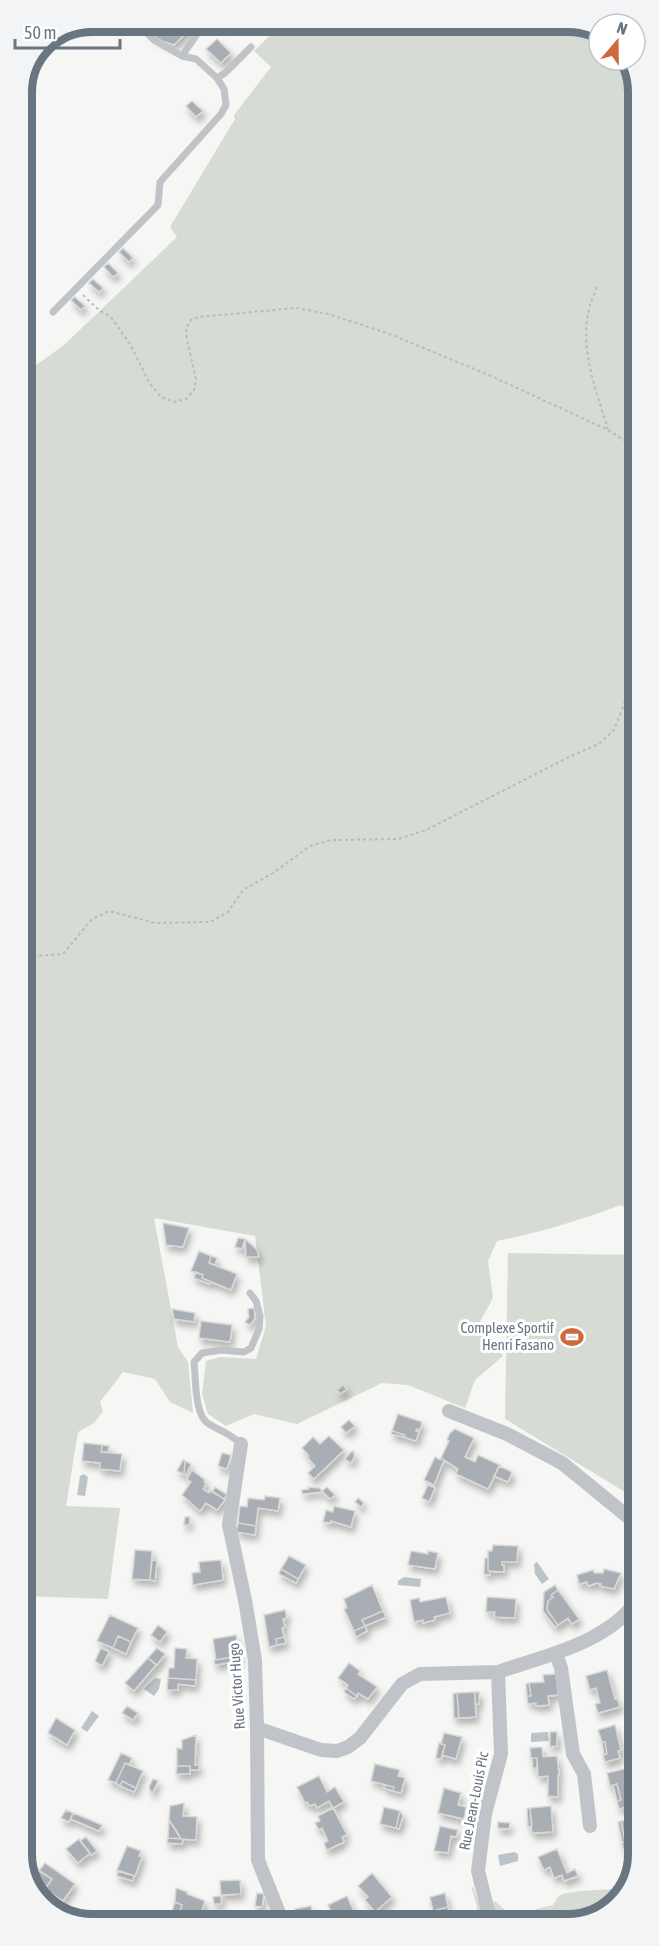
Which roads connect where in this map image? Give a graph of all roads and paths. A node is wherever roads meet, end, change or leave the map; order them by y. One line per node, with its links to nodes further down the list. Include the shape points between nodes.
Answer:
1 (146, 32): 4 (lane)
2 (198, 32): 4 (lane)
3 (251, 47): 5 (lane)
4 (182, 56): 5 (lane, via 196,58)
5 (217, 78): 7 (lane, via 224,89 226,105 221,114 160,182 158,205)
6 (597, 288): 9 (path, via 586,335)
7 (77, 289): 8 (lane); 9 (path, via 111,317 150,384 161,397 174,402 186,399 194,390 196,379 186,328 190,320 296,308 390,334)
8 (54, 312)
9 (608, 430): 10 (path)
10 (628, 443)
11 (628, 694): 12 (path, via 614,730 600,744 426,830 398,839 331,840 310,846 243,890 228,912 210,922 156,923 109,910 92,919 63,954)
12 (32, 957)
13 (250, 1293): 15 (lane, via 260,1316 251,1348 244,1352 202,1353 194,1362 199,1411 207,1423 229,1433)
14 (449, 1411): 16 (street, via 507,1434 562,1463)
15 (241, 1444): 20 (street, Rue Victor Hugo, via 229,1525 255,1660)
16 (628, 1517)
17 (628, 1610): 18 (street, via 612,1626)
18 (556, 1654): 19 (street); 21 (street, via 573,1754 584,1774)
19 (498, 1672): 20 (street, via 420,1674 402,1684 360,1738 337,1751 321,1750); 23 (street, Rue Jean-Louis Pic, via 501,1755 485,1815 478,1871)
20 (257, 1728): 22 (street, Rue Victor Hugo, via 258,1860)
21 (590, 1826)
22 (279, 1914)
23 (489, 1914)

